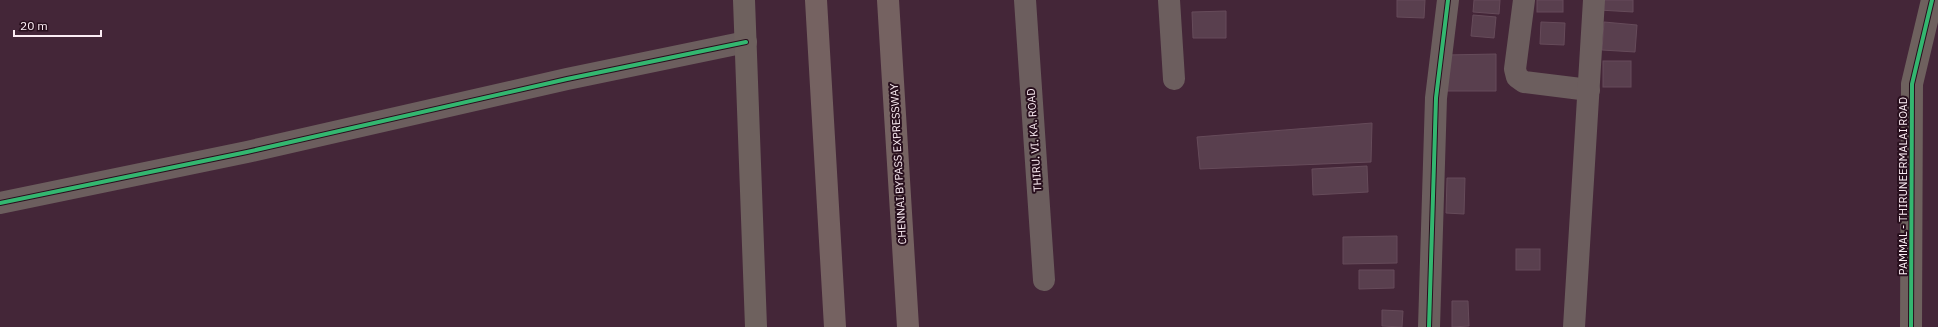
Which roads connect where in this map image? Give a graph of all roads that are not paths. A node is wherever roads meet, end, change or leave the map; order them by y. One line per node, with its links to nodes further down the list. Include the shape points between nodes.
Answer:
1 (744, 0): 10 (street)
2 (816, 0): 16 (highway)
3 (888, 0): 17 (highway, CHENNAI BYPASS EXPRESSWAY)
4 (1026, 0): 14 (street, THIRU. VI. KA. ROAD)
5 (1169, 0): 11 (street)
6 (1448, 0): 18 (street, via 1436,98)
7 (1524, 0): 12 (street, via 1515,69 1517,77 1524,82)
8 (1594, 0): 12 (street)
9 (1932, 0): 20 (street, PAMMAL - THIRUNEERMALAI ROAD, via 1912,84)
10 (746, 42): 13 (street, via 567,79 246,152); 15 (street)
11 (1174, 79)
12 (1588, 90): 19 (street)
13 (0, 203)
14 (1044, 280)
15 (756, 327)
16 (835, 327)
17 (908, 327)
18 (1429, 327)
19 (1574, 327)
20 (1912, 327)

